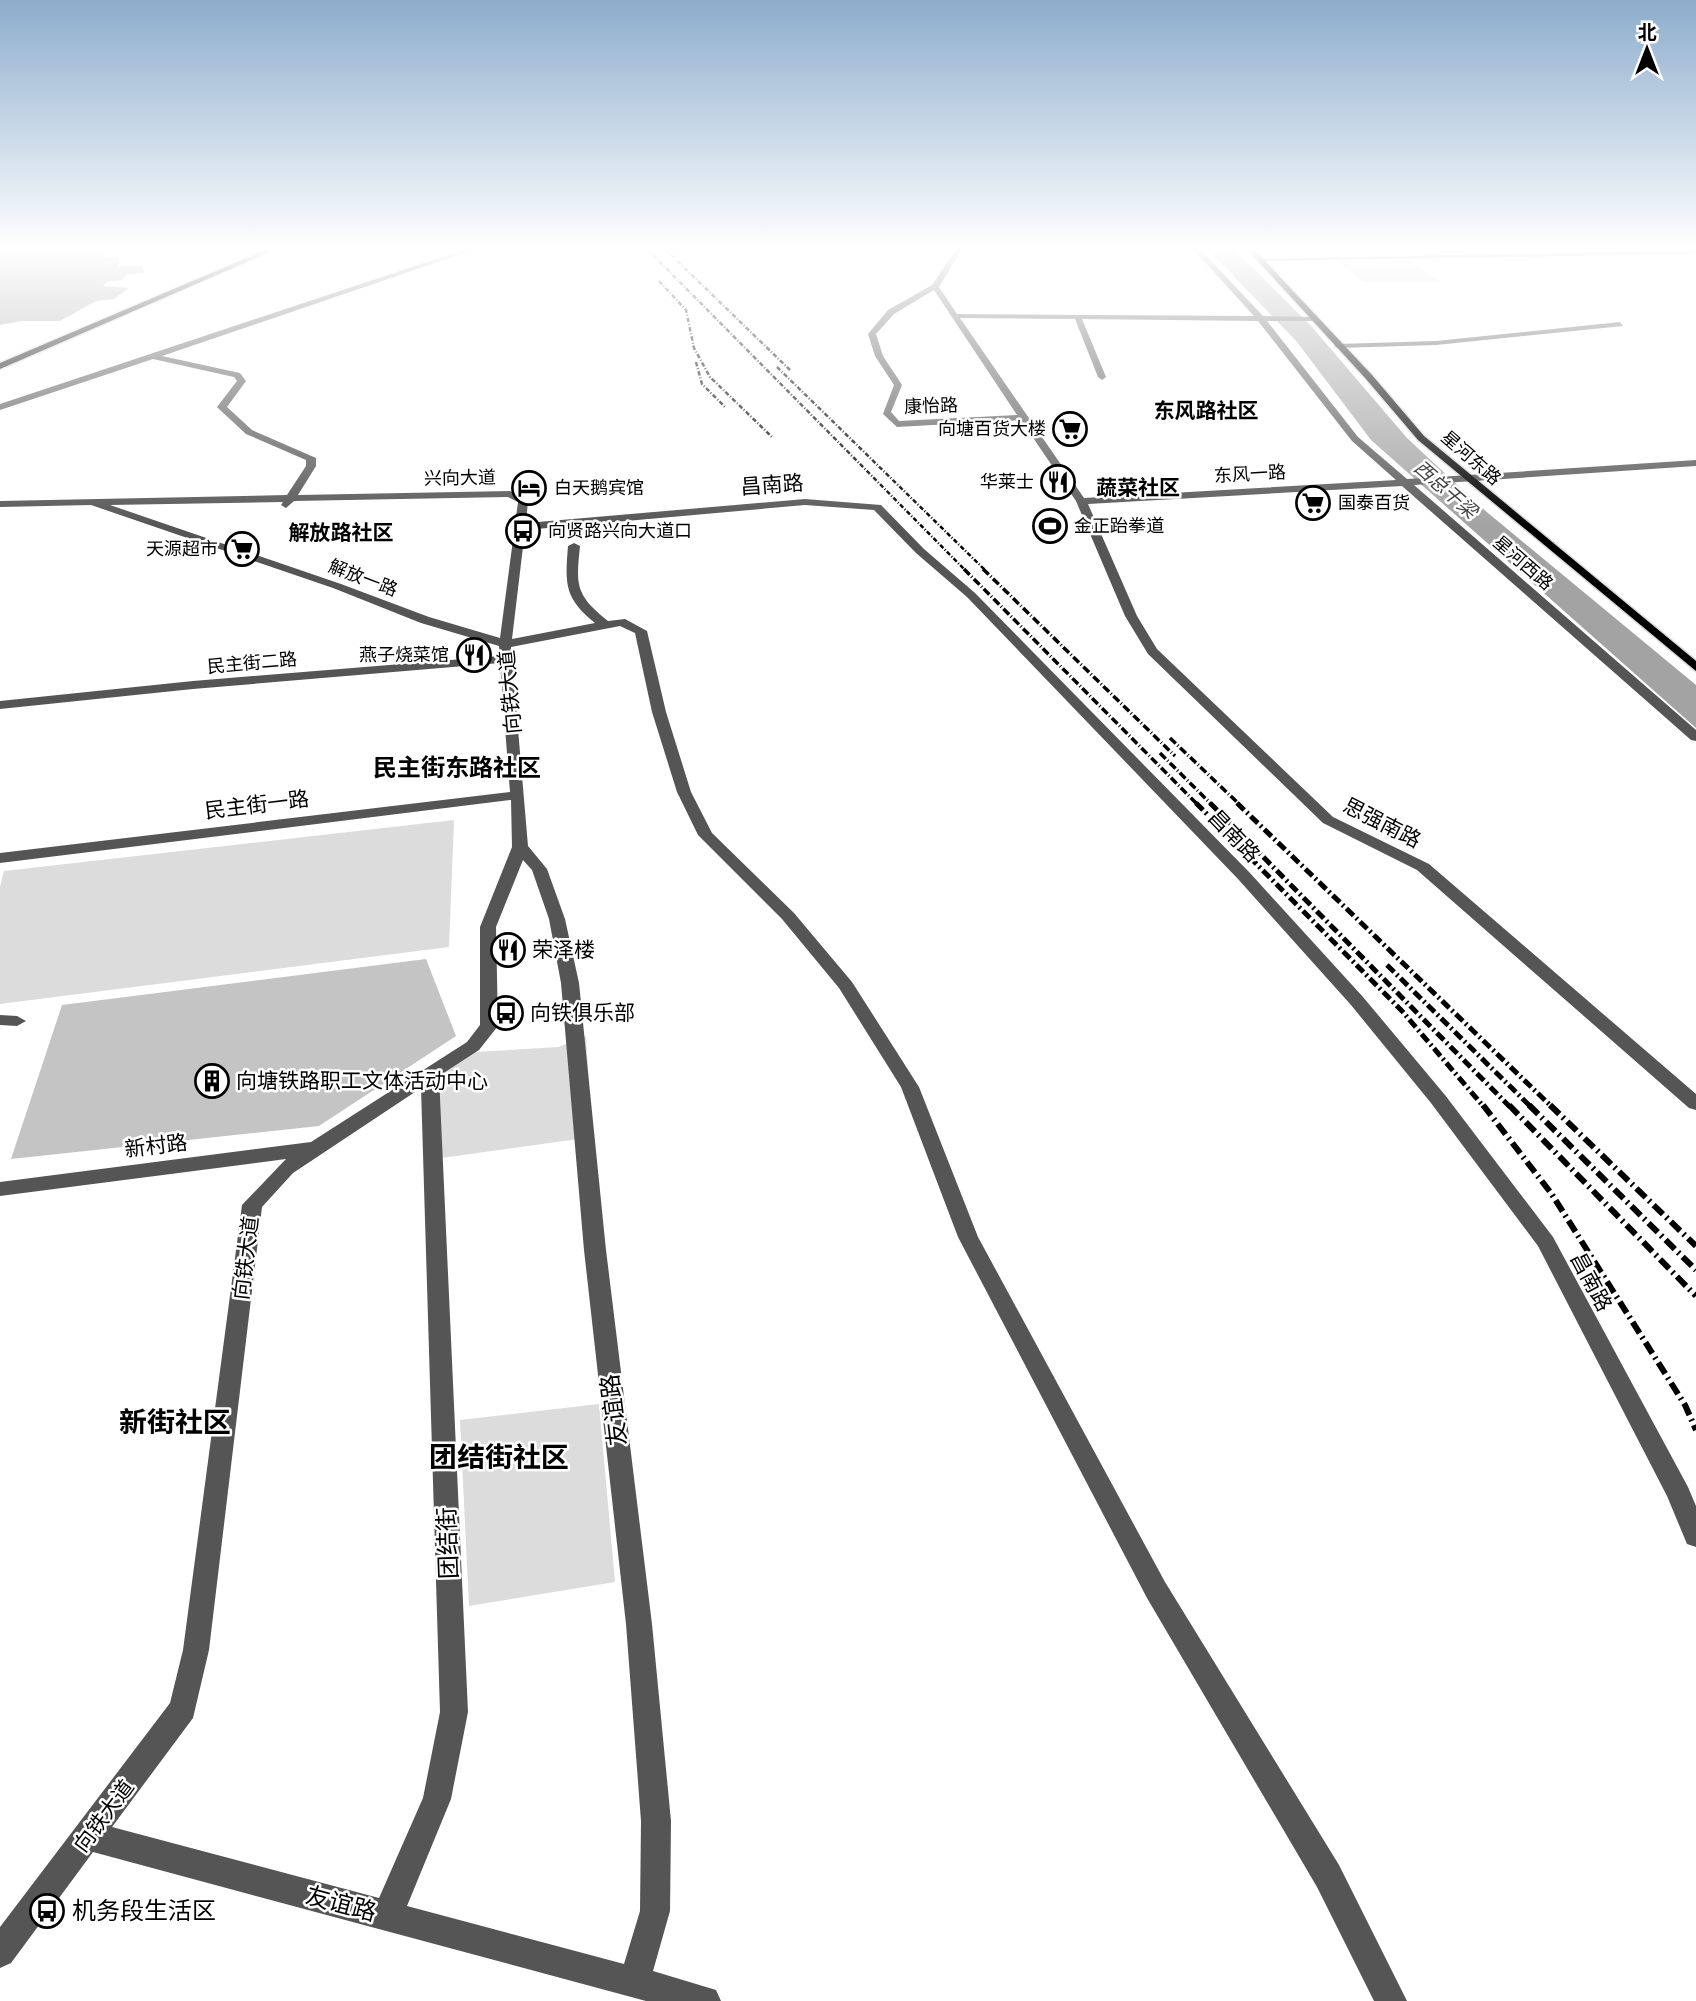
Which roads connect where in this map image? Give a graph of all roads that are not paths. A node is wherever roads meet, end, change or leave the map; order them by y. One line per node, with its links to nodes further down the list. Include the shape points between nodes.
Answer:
1 (58, 341): 11 (main road)
2 (197, 341): 10 (street)
3 (874, 341): 14 (street, 康怡路, via 898,385 887,412 897,424)
4 (973, 341): 14 (street, 思强南路)
5 (1088, 341): 12 (street)
6 (1282, 341): 17 (street, 星河西路, via 1355,439)
7 (1333, 341): 9 (main road, 星河东路)
8 (1452, 341): 9 (street)
9 (1338, 346): 16 (main road, 星河东路, via 1421,438)
10 (153, 356): 13 (street); 21 (street, via 237,375 242,381 222,407 263,440 312,458)
11 (0, 366)
12 (1102, 377)
13 (0, 407)
14 (1025, 417): 19 (street, 思强南路)
15 (1696, 463): 16 (street)
16 (1466, 477): 17 (street, 东风一路); 29 (main road, 星河东路)
17 (1403, 483): 19 (street, 东风一路); 31 (street, 星河西路)
18 (523, 501): 21 (street, 兴向大道); 25 (street, 向铁大道)
19 (1081, 501): 36 (street, 思强南路, via 1138,631 1152,650 1328,820 1423,867)
20 (90, 502): 21 (street, 兴向大道); 22 (street, 兴向大道); 23 (street, 解放一路)
21 (289, 502): 23 (street, 兴向大道)
22 (0, 504)
23 (111, 509): 24 (street, 兴向大道); 28 (street, 解放一路, via 337,586)
24 (0, 511)
25 (522, 527): 28 (street, 向铁大道); 39 (street, 昌南路, via 805,502 877,507 971,595 1244,876 1438,1099 1546,1242 1679,1494)
26 (574, 546): 27 (street, via 572,591 578,604)
27 (604, 624): 28 (street, 民主街二路); 45 (street, via 621,622 641,631 659,712 684,792 706,835 788,916 846,986 910,1087 968,1237 1094,1478 1328,1876)
28 (506, 651): 30 (street, 民主街二路); 32 (street, 向铁大道)
29 (1696, 667)
30 (0, 705)
31 (1696, 737)
32 (519, 795): 33 (street, 向铁大道); 34 (street, 民主街一路)
33 (520, 847): 35 (street, 向铁大道, via 488,927 489,1026 473,1046); 43 (street, 友谊路, via 539,869 557,919 570,983 595,1250 639,1624 656,1821 656,1898)
34 (0, 858)
35 (430, 1074): 37 (street, 向铁大道); 41 (street, 团结街, via 454,1712 437,1799)
36 (1696, 1104)
37 (317, 1148): 38 (street, 新村路); 40 (street, 向铁大道, via 286,1168 252,1205 196,1650 183,1709)
38 (0, 1189)
39 (1696, 1536)
40 (89, 1836): 41 (street, 友谊路); 42 (street, 向铁大道)
41 (387, 1916): 43 (street, 友谊路)
42 (0, 1952)
43 (634, 1982): 44 (street, 友谊路)
44 (705, 2001)
45 (1391, 2001)

